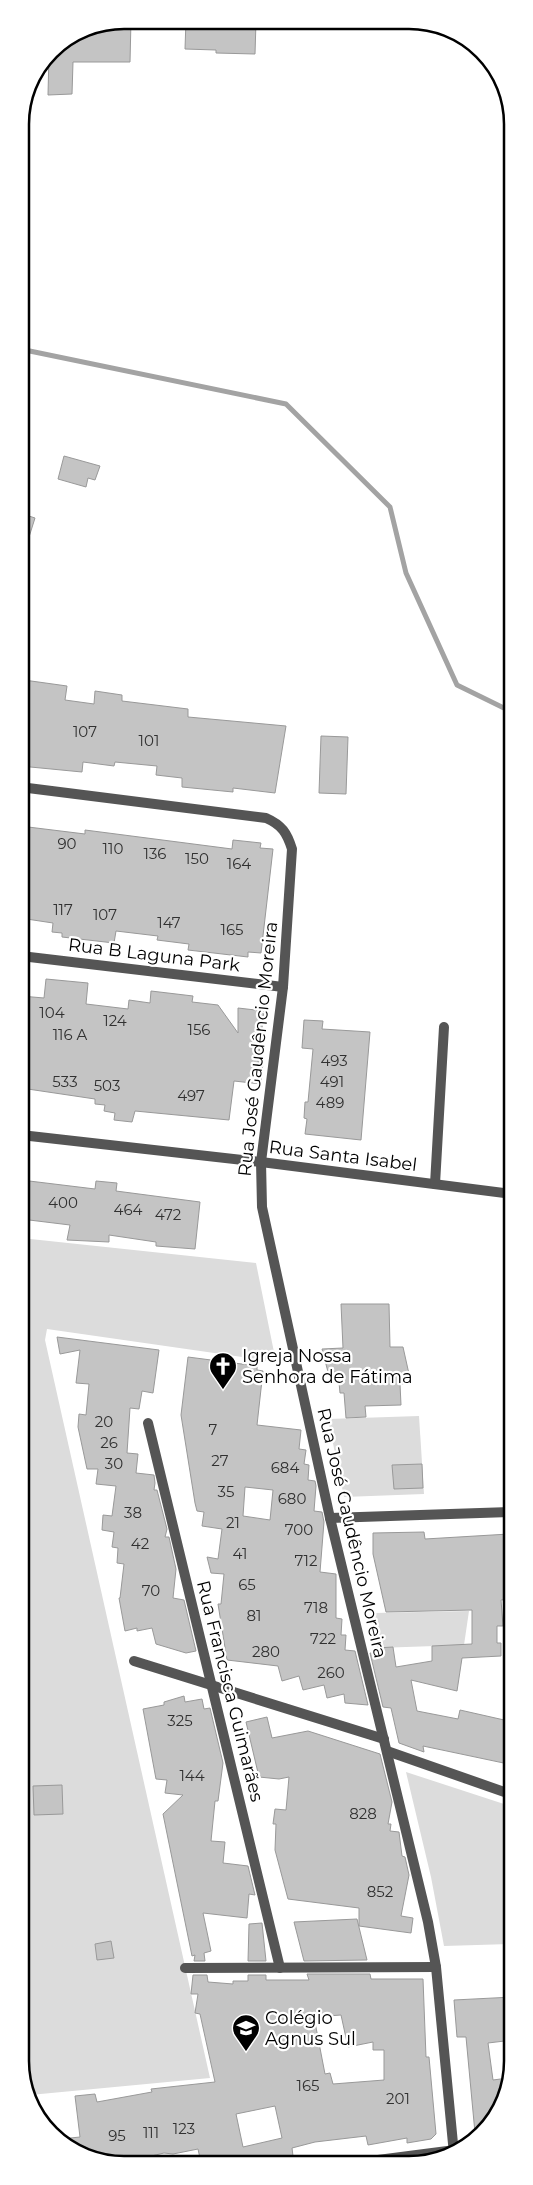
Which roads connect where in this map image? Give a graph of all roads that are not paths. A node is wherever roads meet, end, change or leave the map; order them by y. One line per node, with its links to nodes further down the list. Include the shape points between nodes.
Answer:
1 (29, 788): 3 (street, Rua José Gaudêncio Moreira, via 266,818 280,824 292,849)
2 (29, 957): 3 (street, Rua B Laguna Park)
3 (283, 987): 6 (street, Rua José Gaudêncio Moreira)
4 (444, 1027): 7 (street)
5 (29, 1136): 6 (street, Rua Santa Isabel)
6 (260, 1162): 7 (street, Rua Santa Isabel); 11 (street, Rua José Gaudêncio Moreira, via 262,1207)
7 (435, 1184): 8 (street, Rua Santa Isabel)
8 (504, 1193)
9 (148, 1423): 13 (street, Rua Francisca Guimarães)
10 (504, 1512): 11 (street)
11 (330, 1518): 14 (street, Rua José Gaudêncio Moreira)
12 (134, 1661): 13 (street)
13 (213, 1686): 14 (street); 19 (street, Rua Francisca Guimarães)
14 (384, 1738): 15 (street, Rua José Gaudêncio Moreira)
15 (386, 1750): 16 (street); 17 (street, Rua José Gaudêncio Moreira)
16 (504, 1792)
17 (436, 1967): 19 (street); 20 (street, Rua José Gaudêncio Moreira)
18 (185, 1968): 19 (street)
19 (280, 1968)
20 (456, 2144)

